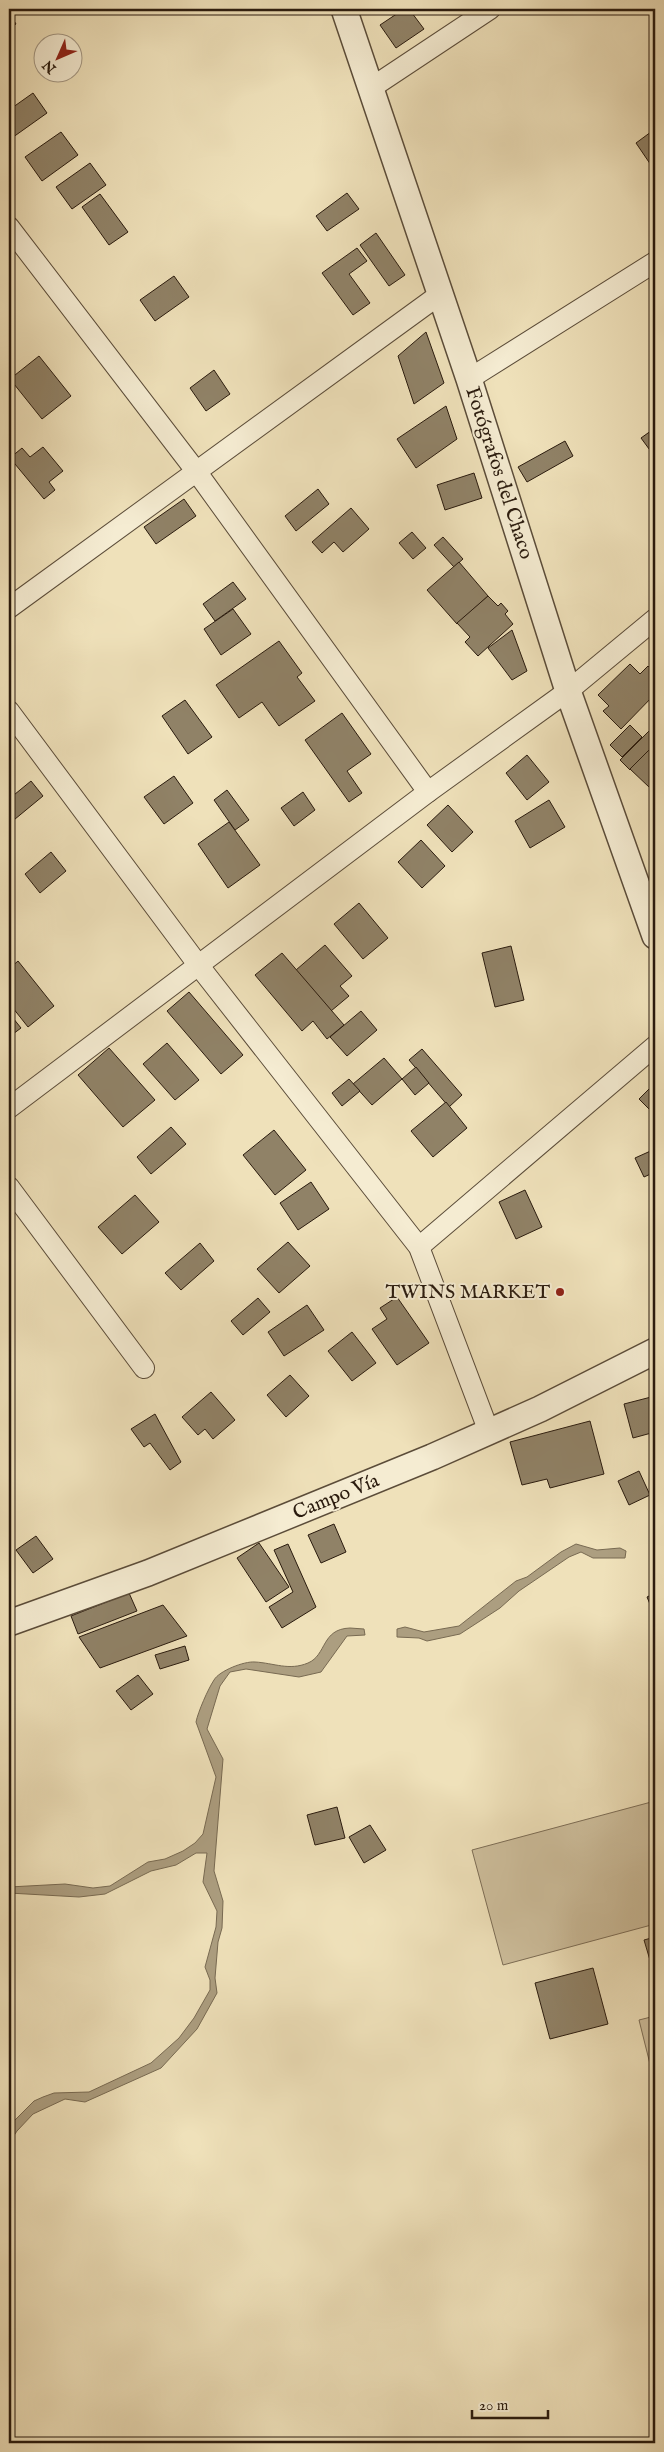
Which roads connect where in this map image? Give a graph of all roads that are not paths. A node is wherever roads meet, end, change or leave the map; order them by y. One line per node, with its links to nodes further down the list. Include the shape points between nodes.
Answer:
1 (344, 9): 3 (street, Fotógrafos del Chaco)
2 (490, 9): 3 (street)
3 (370, 88): 6 (street, Fotógrafos del Chaco)
4 (9, 227): 8 (street)
5 (655, 262): 7 (street)
6 (439, 295): 7 (street, Fotógrafos del Chaco); 8 (street)
7 (469, 379): 11 (street, Fotógrafos del Chaco)
8 (196, 471): 9 (street); 13 (street)
9 (9, 608)
10 (655, 619): 11 (street)
11 (568, 691): 13 (street); 14 (street, Fotógrafos del Chaco)
12 (9, 711): 15 (street)
13 (428, 792): 15 (street)
14 (655, 936)
15 (198, 966): 17 (street); 19 (street)
16 (655, 1046): 19 (street)
17 (9, 1108)
18 (9, 1187): 21 (street)
19 (419, 1247): 22 (street)
20 (655, 1351): 22 (street, Campo Vía)
21 (144, 1368)
22 (489, 1432): 23 (street, Campo Vía, via 148,1574)
23 (9, 1623)

